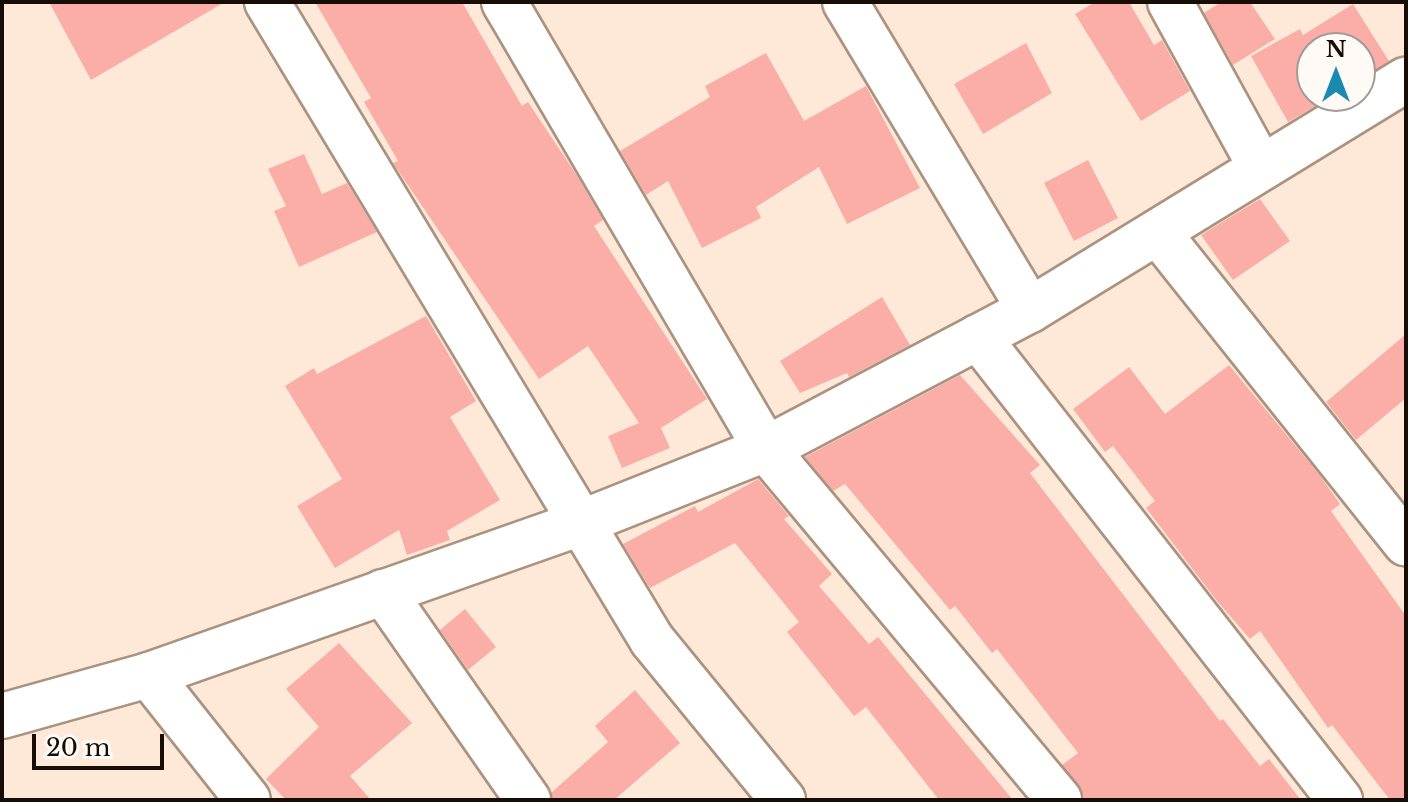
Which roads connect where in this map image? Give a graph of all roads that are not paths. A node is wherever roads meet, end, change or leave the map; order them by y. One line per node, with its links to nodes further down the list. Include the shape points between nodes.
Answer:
1 (267, 2): 11 (street)
2 (504, 2): 10 (street)
3 (845, 2): 8 (street)
4 (1170, 2): 6 (street)
5 (1406, 80): 6 (street)
6 (1260, 166): 7 (street)
7 (1159, 234): 8 (street); 12 (street)
8 (1030, 310): 9 (street)
9 (978, 337): 10 (street); 20 (street)
10 (766, 449): 11 (street); 19 (street)
11 (580, 523): 13 (street); 18 (street, via 652,640)
12 (1406, 543)
13 (383, 592): 14 (street); 17 (street)
14 (149, 675): 15 (street); 16 (street)
15 (2, 716)
16 (248, 800)
17 (528, 800)
18 (783, 800)
19 (1059, 800)
20 (1340, 800)

